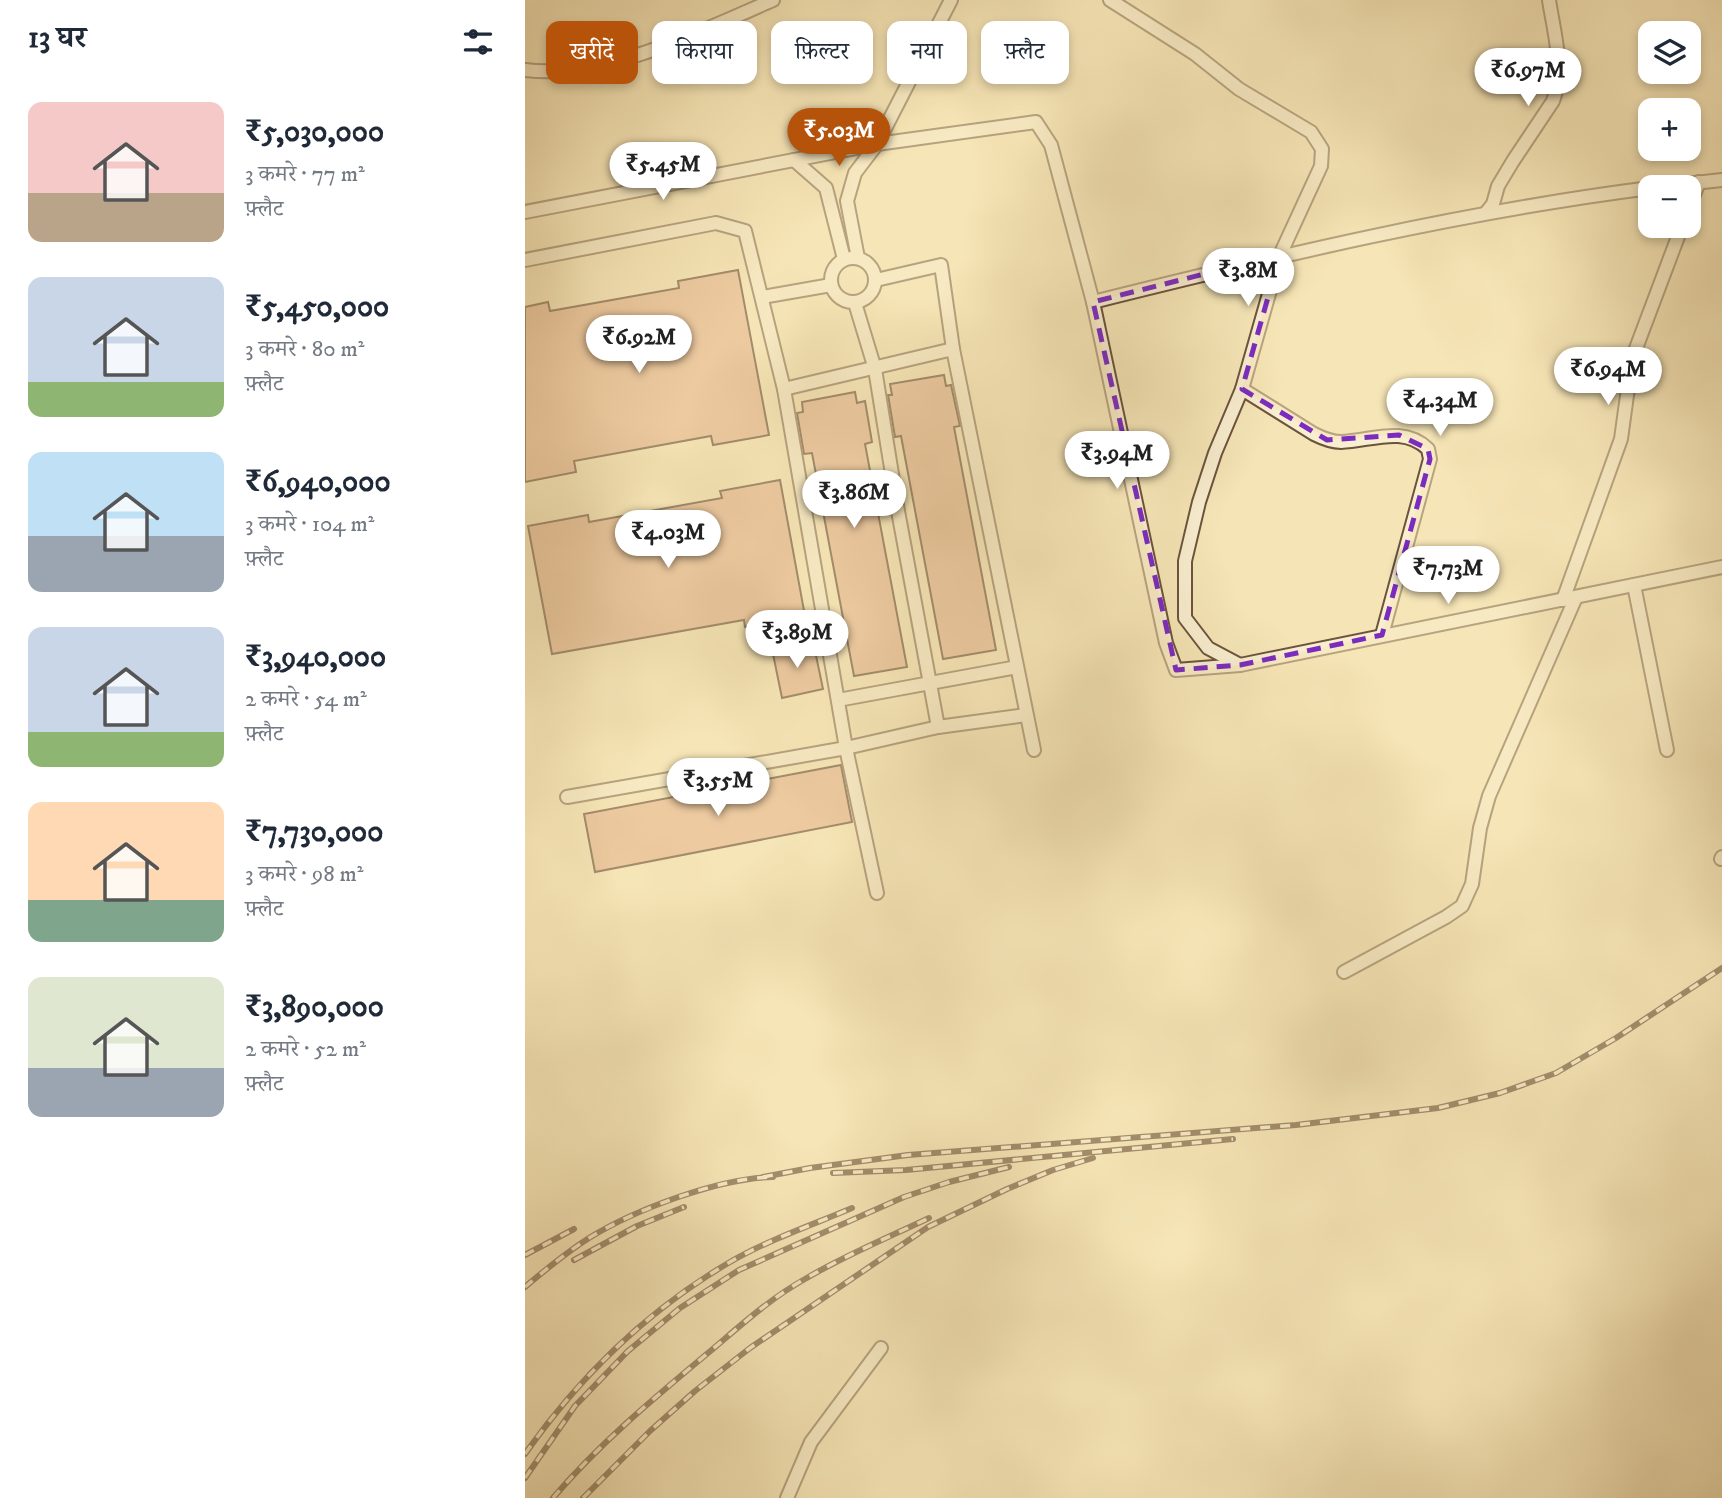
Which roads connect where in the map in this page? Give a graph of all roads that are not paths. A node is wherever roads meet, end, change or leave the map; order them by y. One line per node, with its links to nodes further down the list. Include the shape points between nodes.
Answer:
1 (773, 0): 5 (street, via 700,32 598,67)
2 (951, 0): 6 (street)
3 (1110, 0): 14 (street, via 1195,54 1239,89 1311,132 1322,149 1321,166)
4 (1549, 0): 12 (street, via 1559,86)
5 (525, 70)
6 (877, 144): 7 (street); 15 (street, via 855,173 847,201); 21 (street, via 1036,122 1051,145)
7 (794, 160): 11 (street); 16 (street, via 826,188)
8 (1722, 180): 9 (street)
9 (1701, 182)
10 (1638, 190): 12 (street)
11 (525, 212)
12 (1486, 213): 14 (street)
13 (1677, 238): 29 (street, via 1632,359 1621,439)
14 (1280, 255): 21 (street); 26 (street)
15 (858, 258): 16 (street); 18 (street, via 871,266)
16 (843, 259): 19 (street, via 833,270)
17 (525, 260): 20 (street, via 716,223 745,231)
18 (876, 280): 22 (street, via 870,295); 23 (street, via 941,265)
19 (831, 285): 20 (street); 22 (street, via 840,298)
20 (762, 297): 25 (street)
21 (1093, 302): 31 (street, via 1166,643 1176,670)
22 (855, 303): 24 (street)
23 (953, 349): 24 (street); 32 (street)
24 (875, 369): 25 (street); 33 (street)
25 (785, 389): 34 (street)
26 (1241, 389): 30 (street, via 1327,440 1399,435 1411,437 1427,449 1430,459); 31 (street, via 1199,502 1185,561 1185,618 1208,648)
27 (1719, 569): 28 (street)
28 (1634, 585): 29 (street); 39 (street)
29 (1569, 599): 30 (street); 42 (street, via 1489,796 1472,884 1462,906)
30 (1382, 635): 31 (street)
31 (1240, 665)
32 (1017, 667): 33 (street); 35 (street)
33 (930, 682): 34 (street); 36 (street)
34 (838, 700): 37 (street)
35 (1026, 715): 36 (street); 38 (street)
36 (938, 727): 37 (street)
37 (846, 748): 40 (street); 41 (street)
38 (1034, 750)
39 (1667, 750)
40 (566, 797)
41 (877, 893)
42 (1344, 972)
43 (881, 1348): 44 (street, via 811,1442)
44 (787, 1498)

